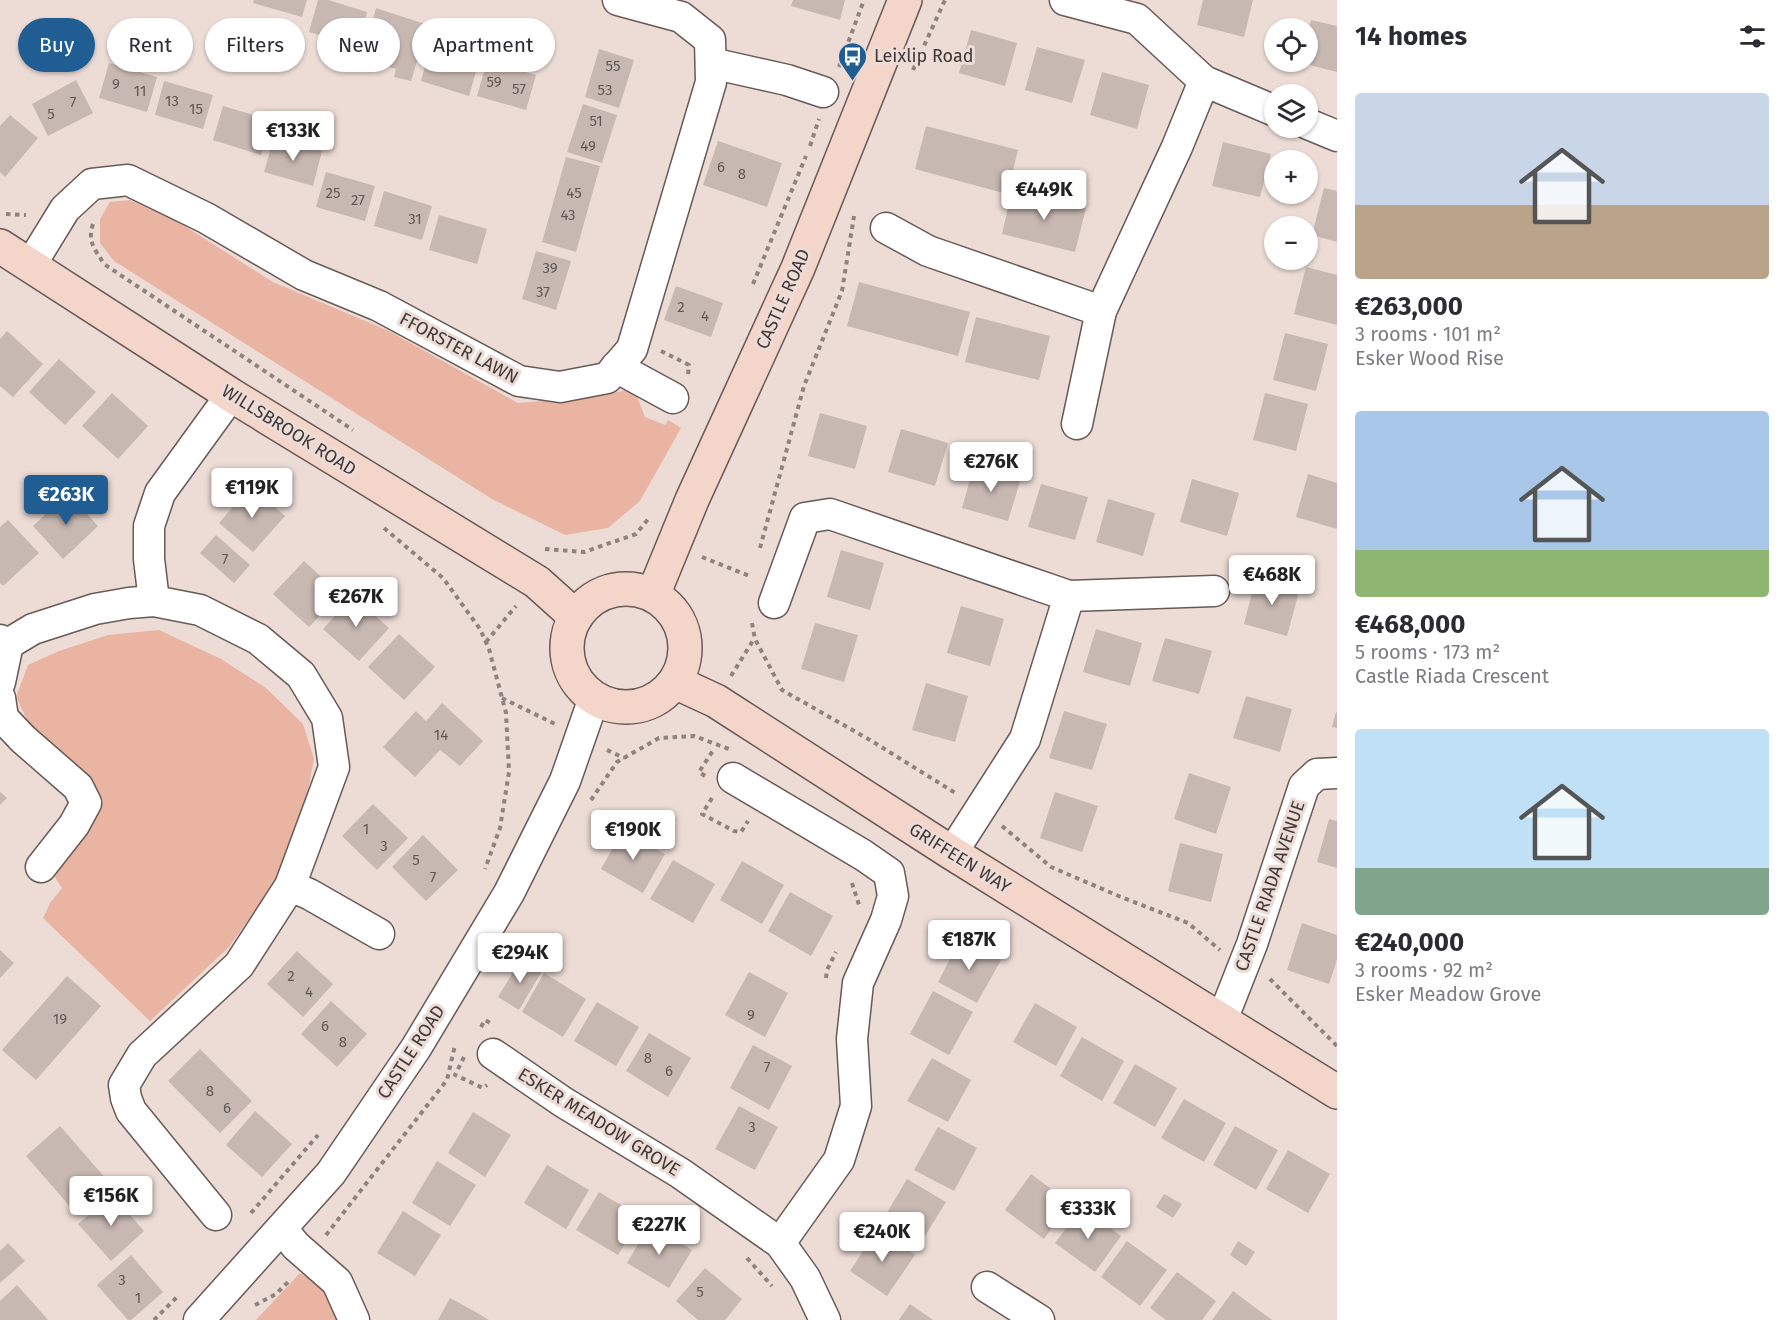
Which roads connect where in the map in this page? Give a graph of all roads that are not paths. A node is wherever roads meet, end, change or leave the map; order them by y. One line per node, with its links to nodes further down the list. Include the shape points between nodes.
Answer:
1 (618, 0): 5 (street, FFORSTER LAWN, via 681,17 710,40)
2 (905, 0): 20 (street, CASTLE ROAD, via 798,268)
3 (1065, 0): 4 (street)
4 (1140, 9): 6 (street)
5 (711, 63): 7 (street); 15 (street, FFORSTER LAWN, via 711,82 632,349)
6 (1204, 81): 8 (street); 14 (street)
7 (826, 93)
8 (1264, 106)
9 (1318, 128): 10 (street)
10 (1337, 136)
11 (886, 228): 14 (street, via 928,251)
12 (0, 246): 13 (street, WILLSBROOK ROAD)
13 (30, 266): 15 (street, FFORSTER LAWN, via 65,209 92,184 128,180 206,218 304,275 379,306 519,381 560,387 607,378); 17 (street, WILLSBROOK ROAD)
14 (1101, 311): 18 (street)
15 (616, 367): 16 (street)
16 (680, 390)
17 (231, 395): 22 (street, via 160,493 149,526); 24 (street, WILLSBROOK ROAD, via 537,582)
18 (1077, 424)
19 (1214, 591): 21 (street)
20 (653, 595): 24 (street, via 618,589 587,603); 27 (street, via 669,607 680,624 685,643 684,663)
21 (1069, 596): 23 (street, via 830,514 805,518); 32 (street, via 1025,739)
22 (154, 600): 25 (street, via 95,609); 34 (street, via 200,610 258,639 301,675 327,718 334,767)
23 (763, 612)
24 (576, 617): 29 (street, via 568,634 571,670 580,686)
25 (4, 642): 26 (street)
26 (0, 682)
27 (675, 682): 29 (street, via 663,695 629,708 610,706); 32 (street, GRIFFEEN WAY, via 716,701)
28 (0, 698): 33 (street, via 3,718 78,787 86,803)
29 (594, 698): 40 (street, CASTLE ROAD, via 565,780 509,893 332,1173)
30 (1337, 773): 36 (street, CASTLE RIADA AVENUE, via 1317,774 1304,786 1252,944)
31 (718, 783): 41 (street, via 863,855 889,873 893,896 858,983 852,1039 856,1106 839,1160)
32 (952, 853): 36 (street, GRIFFEEN WAY)
33 (41, 867)
34 (290, 886): 35 (street); 39 (street, via 239,965 142,1055 124,1085 130,1111)
35 (379, 934)
36 (1222, 1020): 38 (street, GRIFFEEN WAY)
37 (484, 1050): 41 (street, ESKER MEADOW GROVE, via 680,1173)
38 (1337, 1092)
39 (216, 1215)
40 (282, 1229): 43 (street, CASTLE ROAD); 44 (street, via 337,1282)
41 (780, 1243): 45 (street, ESKER MEADOW GROVE, via 805,1278)
42 (987, 1287): 46 (street)
43 (199, 1320)
44 (354, 1320)
45 (825, 1320)
46 (1039, 1320)

